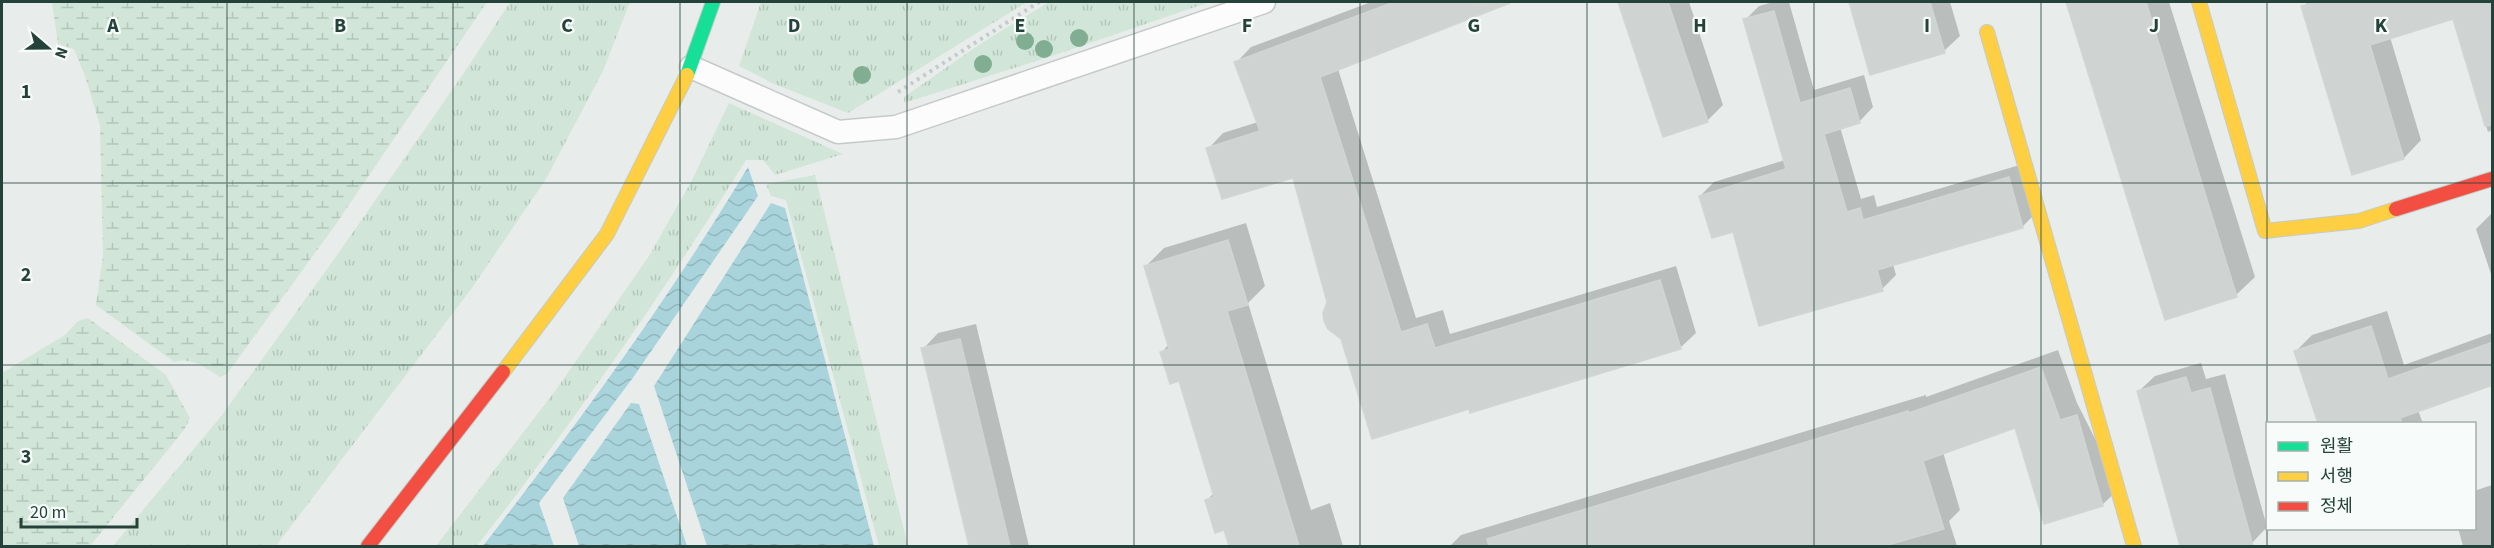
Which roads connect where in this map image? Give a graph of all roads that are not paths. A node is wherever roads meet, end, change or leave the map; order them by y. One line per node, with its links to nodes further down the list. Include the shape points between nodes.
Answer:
1 (713, 2): 5 (street)
2 (1264, 2): 5 (lane, via 896,127 837,132)
3 (2199, 2): 6 (street, via 2265,231 2360,221)
4 (1987, 32): 8 (street)
5 (691, 67): 7 (street, via 607,234)
6 (2493, 179)
7 (368, 546)
8 (2134, 546)

